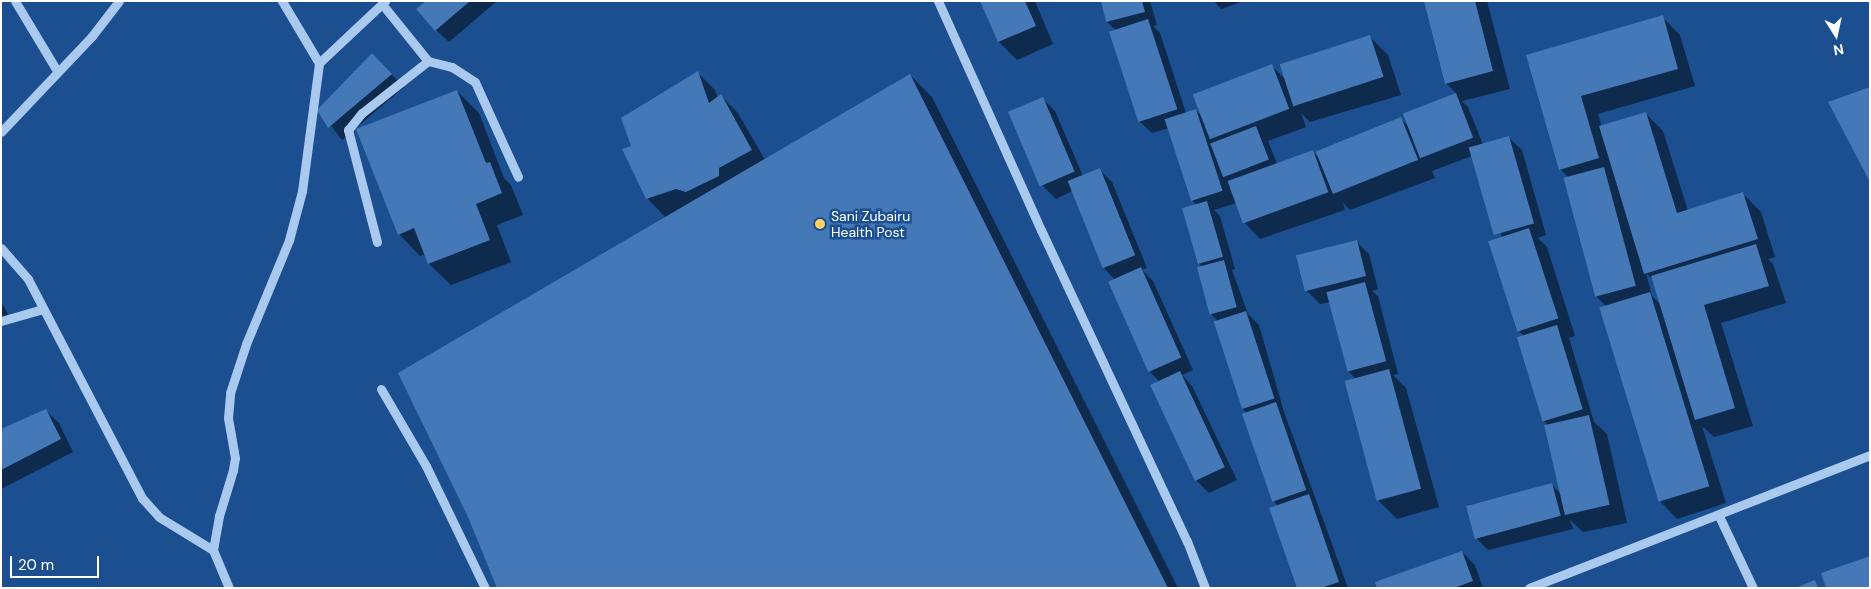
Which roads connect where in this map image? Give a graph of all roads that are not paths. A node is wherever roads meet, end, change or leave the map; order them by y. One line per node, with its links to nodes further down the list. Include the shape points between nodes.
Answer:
1 (15, 1): 8 (street)
2 (119, 1): 8 (street, via 92,36)
3 (282, 1): 7 (street)
4 (938, 1): 21 (street, via 1041,230 1187,540)
5 (383, 3): 6 (street); 7 (street)
6 (428, 61): 10 (street, via 452,67 475,82); 11 (street, via 362,112 348,130)
7 (319, 63): 18 (street, via 302,191 289,240 246,344 230,393 228,418 235,458)
8 (57, 71): 9 (street)
9 (1, 132)
10 (518, 177)
11 (377, 242)
12 (1, 248): 13 (street, via 28,280)
13 (43, 309): 14 (street); 18 (street, via 142,498 159,517)
14 (1, 321)
15 (381, 389): 20 (street, via 426,466)
16 (1870, 455): 17 (street)
17 (1718, 516): 22 (street); 23 (street)
18 (213, 550): 19 (street)
19 (229, 588)
20 (485, 588)
21 (1205, 588)
22 (1528, 588)
23 (1753, 588)

